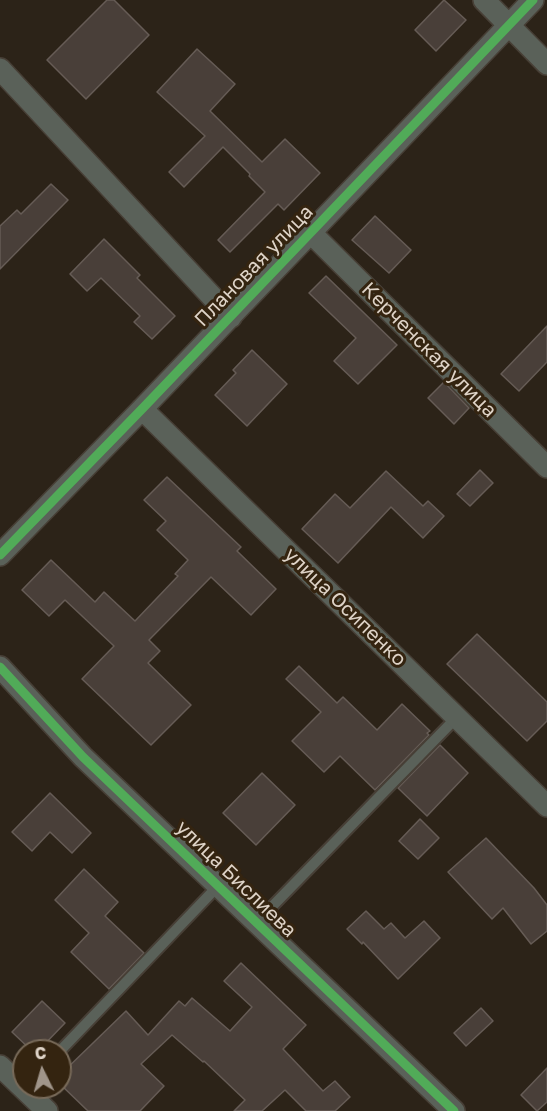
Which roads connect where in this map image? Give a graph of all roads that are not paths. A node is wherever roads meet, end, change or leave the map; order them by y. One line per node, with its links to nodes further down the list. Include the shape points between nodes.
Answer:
1 (484, 0): 3 (street)
2 (533, 0): 3 (street, Плановая улица)
3 (509, 26): 4 (street); 6 (street, Плановая улица)
4 (547, 64)
5 (0, 69): 7 (street)
6 (310, 233): 7 (street, Плановая улица); 9 (street, Керченская улица)
7 (231, 317): 8 (street, Плановая улица)
8 (142, 409): 10 (street, Плановая улица); 12 (street, улица Осипенко)
9 (547, 466)
10 (0, 555)
11 (0, 667): 14 (street, улица Бислиева, via 83,757)
12 (457, 717): 13 (street, улица Осипенко); 15 (lane)
13 (547, 806)
14 (218, 886): 15 (street, улица Бислиева); 16 (lane)
15 (256, 923): 21 (street, улица Бислиева)
16 (71, 1039)
17 (0, 1066): 18 (street)
18 (12, 1077)
19 (36, 1099): 20 (street)
20 (47, 1111)
21 (454, 1111)

